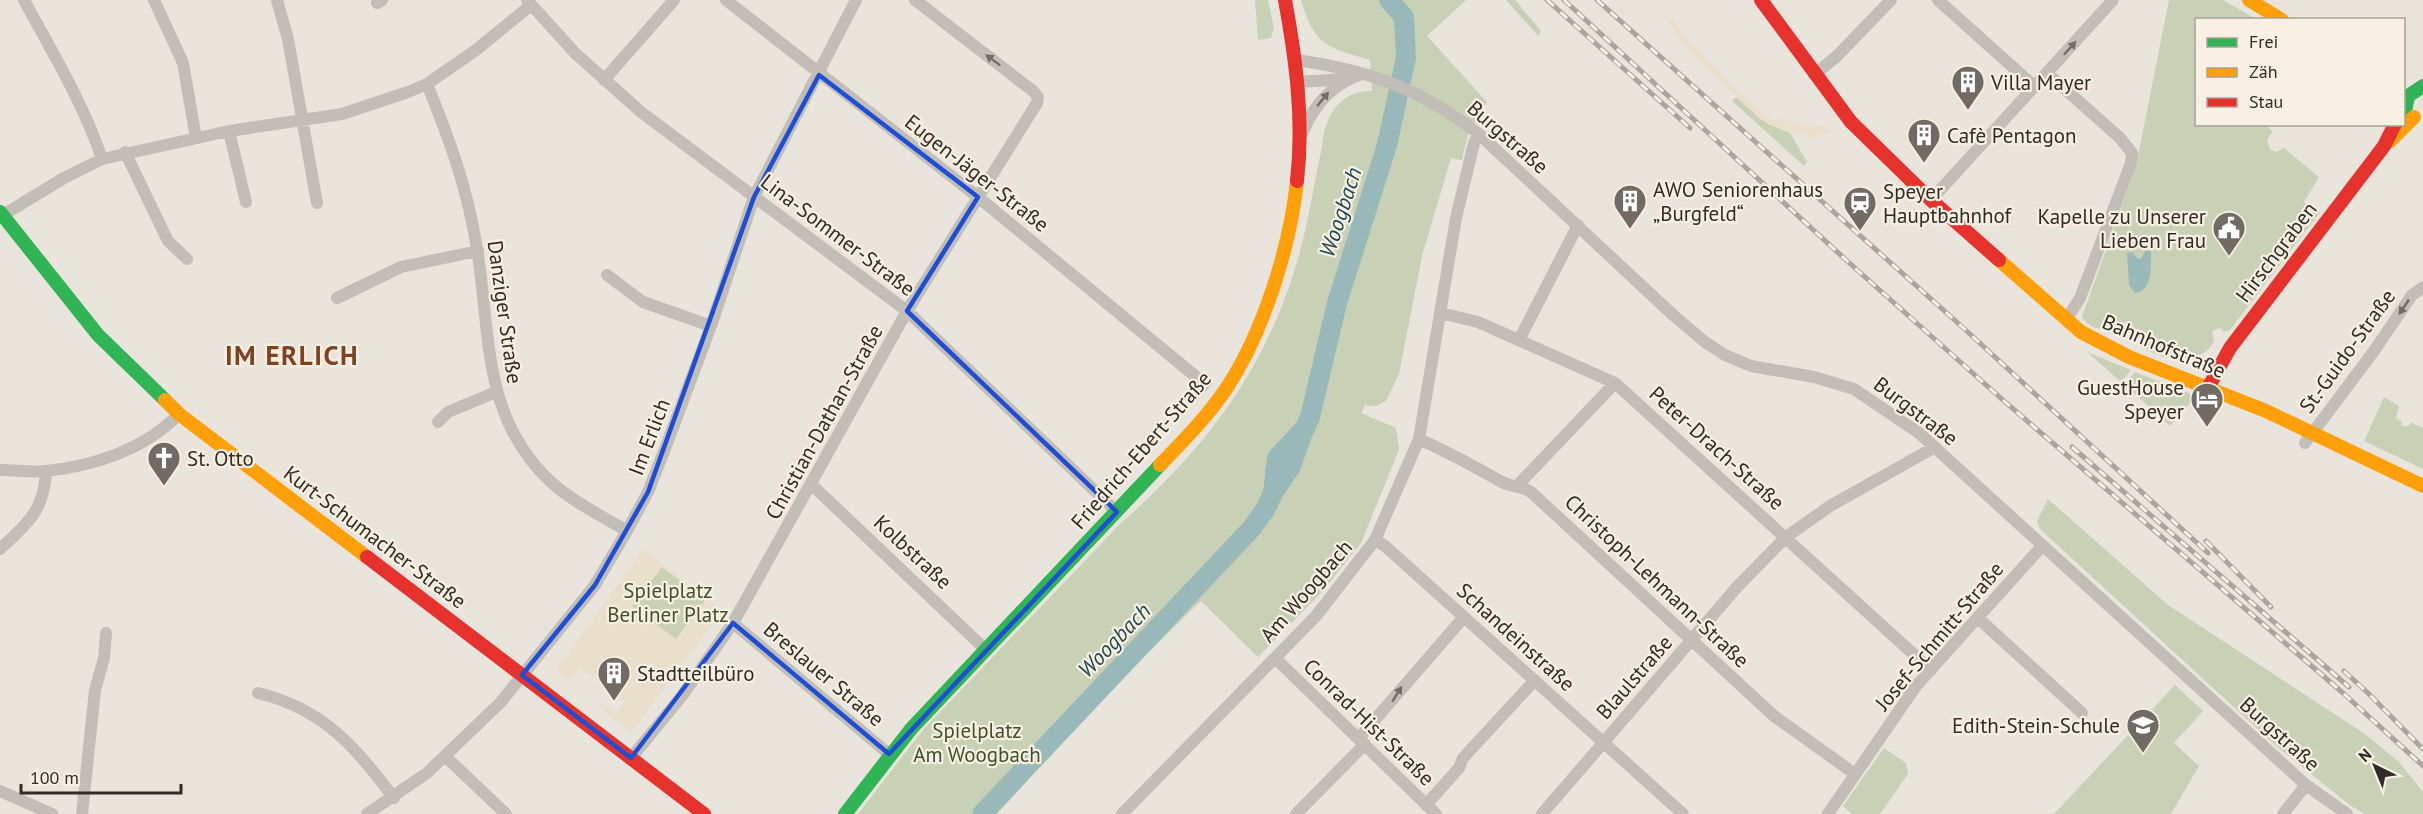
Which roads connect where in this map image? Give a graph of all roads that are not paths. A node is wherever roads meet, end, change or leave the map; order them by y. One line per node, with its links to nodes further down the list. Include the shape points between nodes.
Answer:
1 (24, 0): 38 (street, via 76,95)
2 (154, 0): 34 (street, via 183,63)
3 (277, 0): 28 (street)
4 (674, 0): 22 (street)
5 (726, 0): 18 (street, Eugen-Jäger-Straße)
6 (856, 0): 18 (street, Im Erlich)
7 (915, 0): 40 (street, Christian-Dathan-Straße, one-way to 7, via 1038,97)
8 (1285, 0): 16 (main road, Friedrich-Ebert-Straße)
9 (1761, 0): 20 (main road, Bahnhofstraße)
10 (1891, 0): 20 (street, via 1844,50)
11 (1938, 0): 26 (street)
12 (2113, 0): 17 (street, one-way to 12)
13 (2249, 0): 15 (main road)
14 (529, 3): 22 (street, Lina-Sommer-Straße); 24 (street, via 476,50)
15 (2279, 18)
16 (1297, 60): 19 (street, Burgstraße, via 1343,66); 23 (main road, Friedrich-Ebert-Straße)
17 (2047, 74): 26 (street); 53 (street, via 2132,153 2080,298)
18 (819, 75): 39 (street, Im Erlich); 40 (street, Eugen-Jäger-Straße)
19 (1365, 75): 21 (street); 33 (street, Burgstraße, via 1412,90)
20 (1814, 75): 41 (main road, Bahnhofstraße, via 1851,122)
21 (1349, 78): 23 (street); 35 (street, one-way to 21, via 1323,98)
22 (604, 80): 39 (street, Lina-Sommer-Straße)
23 (1298, 82): 35 (main road, Friedrich-Ebert-Straße)
24 (427, 84): 28 (street, via 365,108); 46 (street, Danziger Straße, via 462,176)
25 (2423, 86): 27 (main road, Hirschgraben)
26 (2034, 87): 41 (street)
27 (2408, 105): 29 (main road, Hirschgraben)
28 (302, 119): 32 (street); 43 (street)
29 (2405, 121)
30 (2394, 126): 36 (main road, Hirschgraben)
31 (2404, 126): 36 (main road, Hirschgraben)
32 (229, 131): 34 (street); 42 (street)
33 (1479, 134): 45 (street, Burgstraße); 52 (street, Am Woogbach, via 1456,218)
34 (196, 138): 37 (street)
35 (1300, 140): 70 (main road, Friedrich-Ebert-Straße, via 1297,195 1280,271 1246,351 1217,393)
36 (2384, 146): 58 (main road, Hirschgraben, via 2229,348)
37 (124, 152): 38 (street); 47 (street, via 168,241)
38 (102, 159): 44 (street)
39 (754, 197): 51 (street, Lina-Sommer-Straße); 54 (street, Im Erlich)
40 (978, 197): 51 (street, Christian-Dathan-Straße); 56 (street, Eugen-Jäger-Straße)
41 (1931, 200): 53 (main road, Bahnhofstraße)
42 (246, 202)
43 (317, 203)
44 (1, 213): 60 (main road, Kurt-Schumacher-Straße, via 98,335)
45 (1578, 225): 55 (street); 64 (street, Burgstraße, via 1673,315 1718,351 1751,366 1814,376 1854,389)
46 (478, 251): 50 (street, via 402,267); 59 (street, Danziger Straße, via 484,328)
47 (187, 259)
48 (607, 275): 54 (street, via 643,302)
49 (2423, 286): 62 (street, St.-Guido-Straße, one-way to 62)
50 (337, 298)
51 (907, 311): 67 (street, Christian-Dathan-Straße); 70 (street, Lina-Sommer-Straße)
52 (1441, 313): 55 (street, Peter-Drach-Straße, via 1478,322); 63 (street, Am Woogbach)
53 (2066, 320): 58 (main road, Bahnhofstraße, via 2093,340)
54 (711, 326): 71 (street, Im Erlich, via 648,492)
55 (1520, 340): 57 (street, Peter-Drach-Straße)
56 (1200, 380)
57 (1614, 383): 68 (street); 72 (street, Peter-Drach-Straße)
58 (2208, 388): 62 (main road, Bahnhofstraße)
59 (496, 392): 61 (street, via 448,412); 71 (street, Danziger Straße, via 519,442 541,472)
60 (179, 414): 66 (street, via 142,444 105,459); 84 (main road, Kurt-Schumacher-Straße)
61 (438, 422)
62 (2308, 437): 69 (main road, Bahnhofstraße)
63 (1419, 439): 68 (street, Christoph-Lehmann-Straße); 73 (street, Am Woogbach)
64 (1935, 447): 72 (street, Blaulstraße, via 1830,506); 74 (street, Burgstraße)
65 (0, 470): 66 (street)
66 (46, 472): 75 (street, via 45,491 37,510)
67 (812, 485): 78 (street, Christian-Dathan-Straße); 81 (street, Kolbstraße)
68 (1517, 486): 80 (street, Christoph-Lehmann-Straße, via 1532,492)
69 (2423, 486)
70 (1117, 512): 81 (main road, Friedrich-Ebert-Straße)
71 (627, 531): 84 (street, Im Erlich, via 595,585)
72 (1786, 537): 80 (street, Blaulstraße); 83 (street, Peter-Drach-Straße)
73 (1375, 540): 76 (street, Schandeinstraße); 82 (street, Am Woogbach, via 1330,600)
74 (2043, 545): 77 (street, Josef-Schmitt-Straße); 94 (street, Burgstraße)
75 (0, 549)
76 (1464, 617): 85 (street, Schandeinstraße); 88 (street, one-way to 76)
77 (1978, 618): 83 (street, Josef-Schmitt-Straße); 87 (street)
78 (733, 623): 90 (street, Breslauer Straße); 92 (street, Christian-Dathan-Straße, via 682,696)
79 (106, 633): 99 (street, via 95,690)
80 (1692, 639): 89 (street, Blaulstraße); 93 (street, Christoph-Lehmann-Straße, via 1773,716)
81 (986, 650): 90 (main road, Friedrich-Ebert-Straße)
82 (1275, 658): 88 (street, Conrad-Hist-Straße); 104 (street, Am Woogbach)
83 (1930, 670): 93 (street, Josef-Schmitt-Straße)
84 (522, 675): 91 (street, Im Erlich, via 477,728); 92 (main road, Kurt-Schumacher-Straße)
85 (1535, 680): 89 (street, Schandeinstraße); 97 (street, via 1463,758 1459,768)
86 (258, 693): 96 (street, via 289,701 325,723 363,758)
87 (2082, 713)
88 (1362, 741): 97 (street, Conrad-Hist-Straße); 105 (street)
89 (1603, 742): 107 (street, Blaulstraße); 108 (street, Schandeinstraße)
90 (889, 754): 103 (main road, Friedrich-Ebert-Straße)
91 (446, 757): 96 (street, Im Erlich); 101 (street)
92 (631, 758): 102 (main road, Kurt-Schumacher-Straße)
93 (1855, 774): 109 (street, Josef-Schmitt-Straße)
94 (2306, 785): 110 (street); 111 (street, Burgstraße)
95 (0, 791): 98 (street)
96 (394, 798): 100 (street, Im Erlich)
97 (1426, 805): 106 (street, Conrad-Hist-Straße)
98 (52, 814)
99 (82, 814)
100 (367, 814)
101 (506, 814)
102 (704, 814)
103 (845, 814)
104 (1122, 814)
105 (1296, 814)
106 (1436, 814)
107 (1542, 814)
108 (1683, 814)
109 (1828, 814)
110 (2283, 814)
111 (2348, 814)

